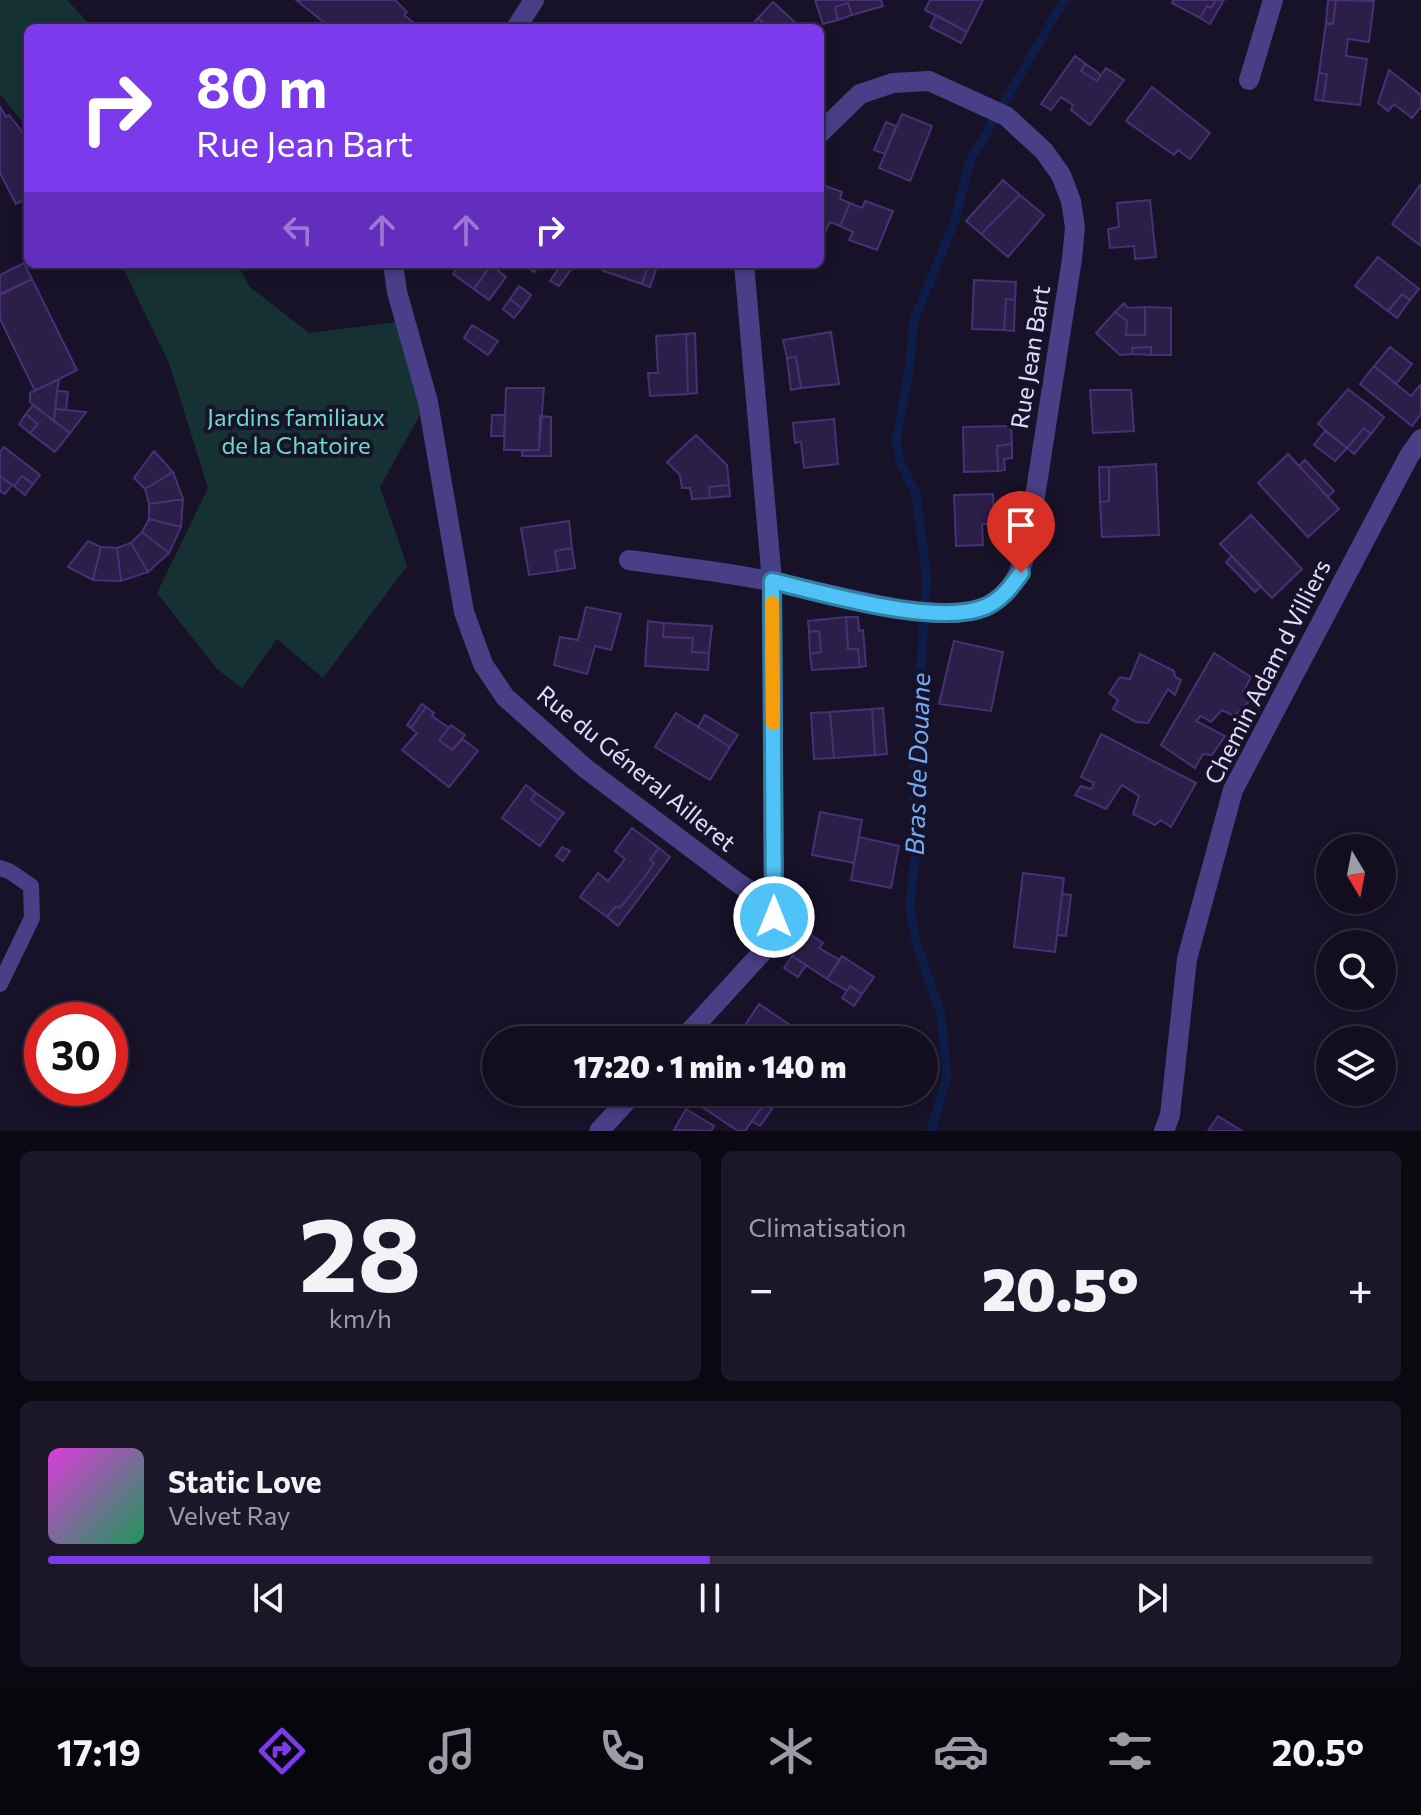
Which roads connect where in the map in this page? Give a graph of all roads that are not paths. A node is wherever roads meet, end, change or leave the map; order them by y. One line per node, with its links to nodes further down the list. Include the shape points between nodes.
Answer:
1 (534, 0): 3 (street)
2 (1273, 0): 4 (street)
3 (519, 24)
4 (1249, 80)
5 (824, 129): 10 (street, Rue Jean Bart, via 860,94 893,83 929,81 1006,116 1061,175 1075,227 1072,259 1027,548 1021,573 1008,592 985,607 948,613 897,608)
6 (394, 268): 12 (street, Rue du Géneral Ailleret, via 428,402 464,612 483,664 505,697 585,768 763,899)
7 (744, 268): 10 (street)
8 (1421, 439): 17 (street, Chemin Adam d Villiers, via 1233,790 1187,959)
9 (629, 560): 10 (street, Rue Jean Bart)
10 (772, 581): 12 (street)
11 (0, 868): 13 (lane, via 31,886 32,918)
12 (774, 917): 14 (street, via 767,947)
13 (0, 984)
14 (695, 1026)
15 (622, 1106): 16 (street)
16 (599, 1131)
17 (1164, 1131)

